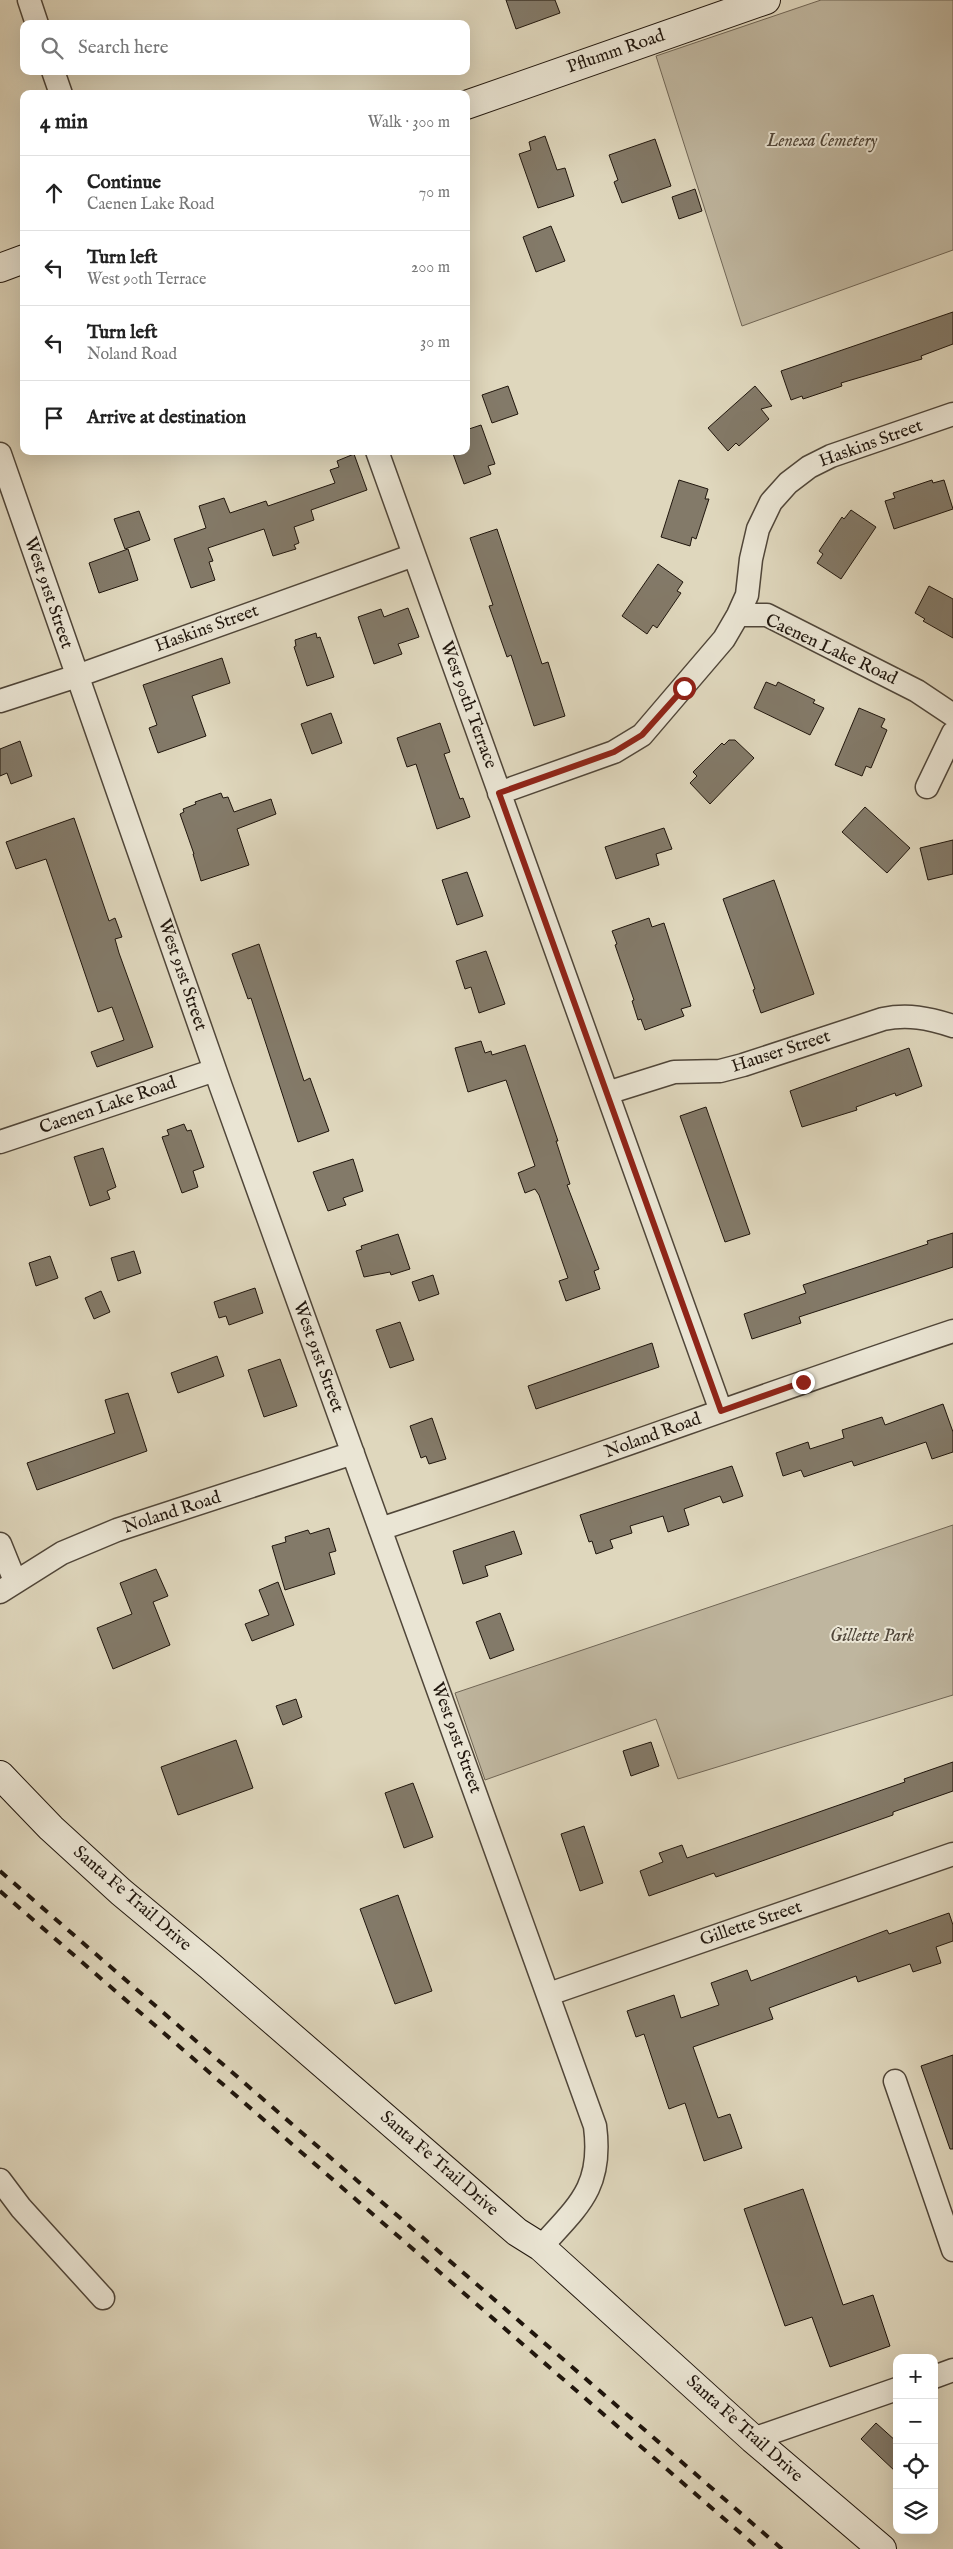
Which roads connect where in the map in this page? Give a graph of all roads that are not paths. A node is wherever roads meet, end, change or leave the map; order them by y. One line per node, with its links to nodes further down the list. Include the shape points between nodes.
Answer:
1 (29, 0): 4 (street)
2 (766, 0): 3 (main road, Pflumm Road)
3 (726, 7): 7 (main road, Pflumm Road)
4 (36, 20)
5 (55, 75): 6 (street)
6 (60, 90)
7 (470, 103)
8 (20, 260): 9 (main road)
9 (0, 268)
10 (953, 414): 14 (street, Haskins Street, via 831,456 788,483 771,502 758,529 747,595)
11 (0, 454): 15 (street, West 91st Street)
12 (378, 455): 13 (street, West 90th Terrace)
13 (414, 555): 15 (street, Haskins Street); 20 (street, West 90th Terrace)
14 (738, 615): 17 (street, Caenen Lake Road, via 767,615 916,691); 20 (street, via 724,639 642,735 614,752)
15 (78, 676): 16 (street, Haskins Street); 22 (street, West 91st Street)
16 (0, 701)
17 (953, 715)
18 (953, 732): 19 (street)
19 (927, 787)
20 (499, 793): 23 (street, West 90th Terrace)
21 (953, 1026): 23 (street, Hauser Street, via 903,1015 720,1071 674,1072)
22 (215, 1070): 24 (street, Caenen Lake Road); 27 (street, West 91st Street)
23 (608, 1093): 26 (street, West 90th Terrace)
24 (0, 1142)
25 (953, 1331): 26 (street, Noland Road)
26 (721, 1411): 28 (street, Noland Road, via 542,1476)
27 (353, 1452): 28 (street, West 91st Street); 30 (street, Noland Road, via 117,1530 62,1553)
28 (380, 1529): 33 (street, West 91st Street)
29 (0, 1544): 30 (street)
30 (7, 1587)
31 (0, 1775): 36 (main road, Santa Fe Trail Drive, via 51,1828 121,1892 517,2232)
32 (953, 1854): 33 (street, Gillette Street)
33 (549, 1994): 36 (street, West 91st Street, via 595,2126 598,2150 582,2201)
34 (895, 2081): 37 (street)
35 (0, 2180): 38 (street)
36 (541, 2247): 42 (main road, Santa Fe Trail Drive)
37 (953, 2250)
38 (103, 2298)
39 (953, 2370): 40 (street)
40 (938, 2375)
41 (893, 2391): 42 (street)
42 (753, 2438): 43 (main road, Santa Fe Trail Drive)
43 (882, 2549)

